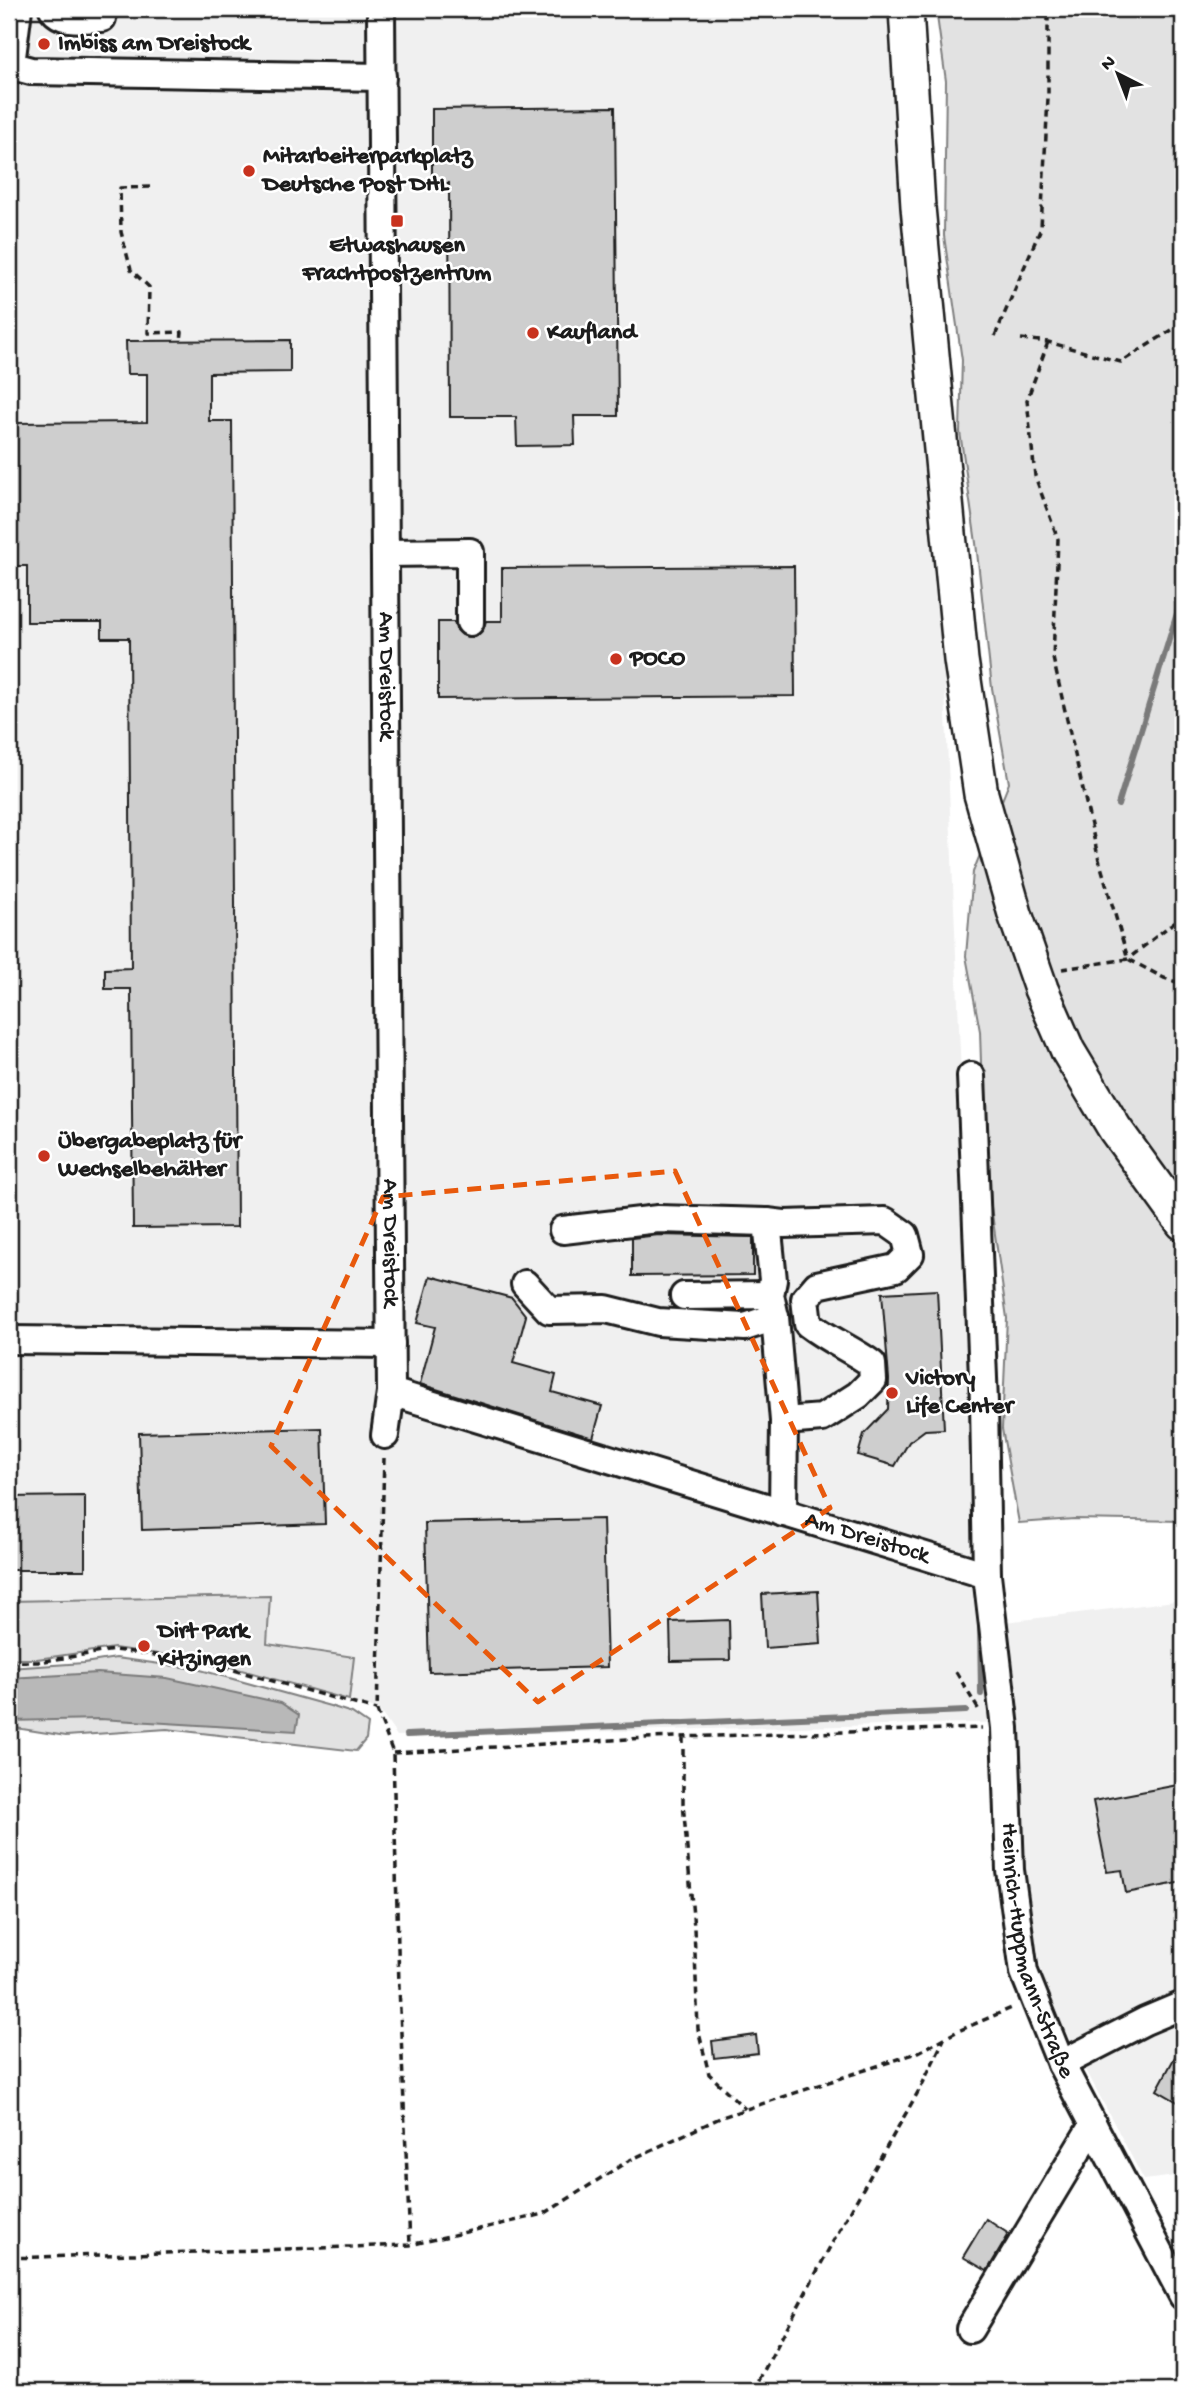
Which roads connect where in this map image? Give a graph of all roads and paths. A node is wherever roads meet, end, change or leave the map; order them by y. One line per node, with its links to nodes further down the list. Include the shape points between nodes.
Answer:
1 (18, 9): 7 (street)
2 (53, 9): 6 (street, via 63,18)
3 (381, 9): 8 (street, Am Dreistock)
4 (906, 9): 19 (main road, via 918,207 961,660 981,794)
5 (1048, 9): 11 (path, via 1041,228)
6 (102, 18)
7 (10, 65): 8 (street, via 31,71)
8 (382, 78): 15 (street, Am Dreistock)
9 (150, 187): 13 (path, via 120,188 121,232 131,270 149,287 148,333 182,332)
10 (1183, 323): 14 (path, via 1121,362)
11 (995, 336)
12 (1021, 339): 14 (path)
13 (181, 341)
14 (1048, 342): 18 (path, via 1027,400 1035,476 1058,539 1053,658 1098,856)
15 (385, 553): 16 (street, via 470,552); 29 (street, Am Dreistock)
16 (470, 622)
17 (1183, 915): 18 (path)
18 (1128, 959): 19 (path); 20 (path)
19 (1035, 971): 23 (main road, via 1069,1051 1115,1129)
20 (1183, 984)
21 (971, 1076): 34 (street, Heinrich-Huppmann-Straße)
22 (766, 1222): 24 (street, via 659,1219); 27 (street); 31 (street, via 886,1221 905,1235 910,1254 896,1268 817,1285 805,1299 808,1324 872,1363 873,1380 822,1418)
23 (1183, 1223)
24 (563, 1230)
25 (525, 1284): 27 (street, via 550,1310 606,1309 658,1322 745,1327)
26 (684, 1296): 27 (street)
27 (773, 1306): 31 (street)
28 (9, 1340): 29 (street, Am Dreistock)
29 (391, 1344): 30 (street, Am Dreistock)
30 (391, 1392): 32 (street); 33 (street, Am Dreistock)
31 (784, 1421): 33 (street)
32 (385, 1435): 37 (path)
33 (783, 1513): 34 (street, Am Dreistock)
34 (988, 1575): 38 (street, Heinrich-Huppmann-Straße)
35 (9, 1662): 37 (path, via 114,1650 209,1663)
36 (956, 1672): 38 (path)
37 (377, 1711): 40 (path)
38 (997, 1728): 39 (path); 41 (street, Heinrich-Huppmann-Straße, via 1010,1870 1024,1972)
39 (682, 1737): 40 (path); 45 (path, via 701,2048 709,2074)
40 (393, 1753): 47 (path)
41 (1033, 1998): 43 (path); 44 (street, Heinrich-Huppmann-Straße)
42 (1183, 2005): 44 (street)
43 (944, 2038): 45 (path, via 917,2053); 51 (path)
44 (1061, 2064): 46 (street, Heinrich-Huppmann-Straße)
45 (746, 2110): 47 (path, via 628,2161 544,2214)
46 (1093, 2125): 49 (street, Heinrich-Huppmann-Straße); 50 (street)
47 (410, 2245): 48 (path)
48 (9, 2258)
49 (1183, 2297)
50 (970, 2329)
51 (753, 2391)

